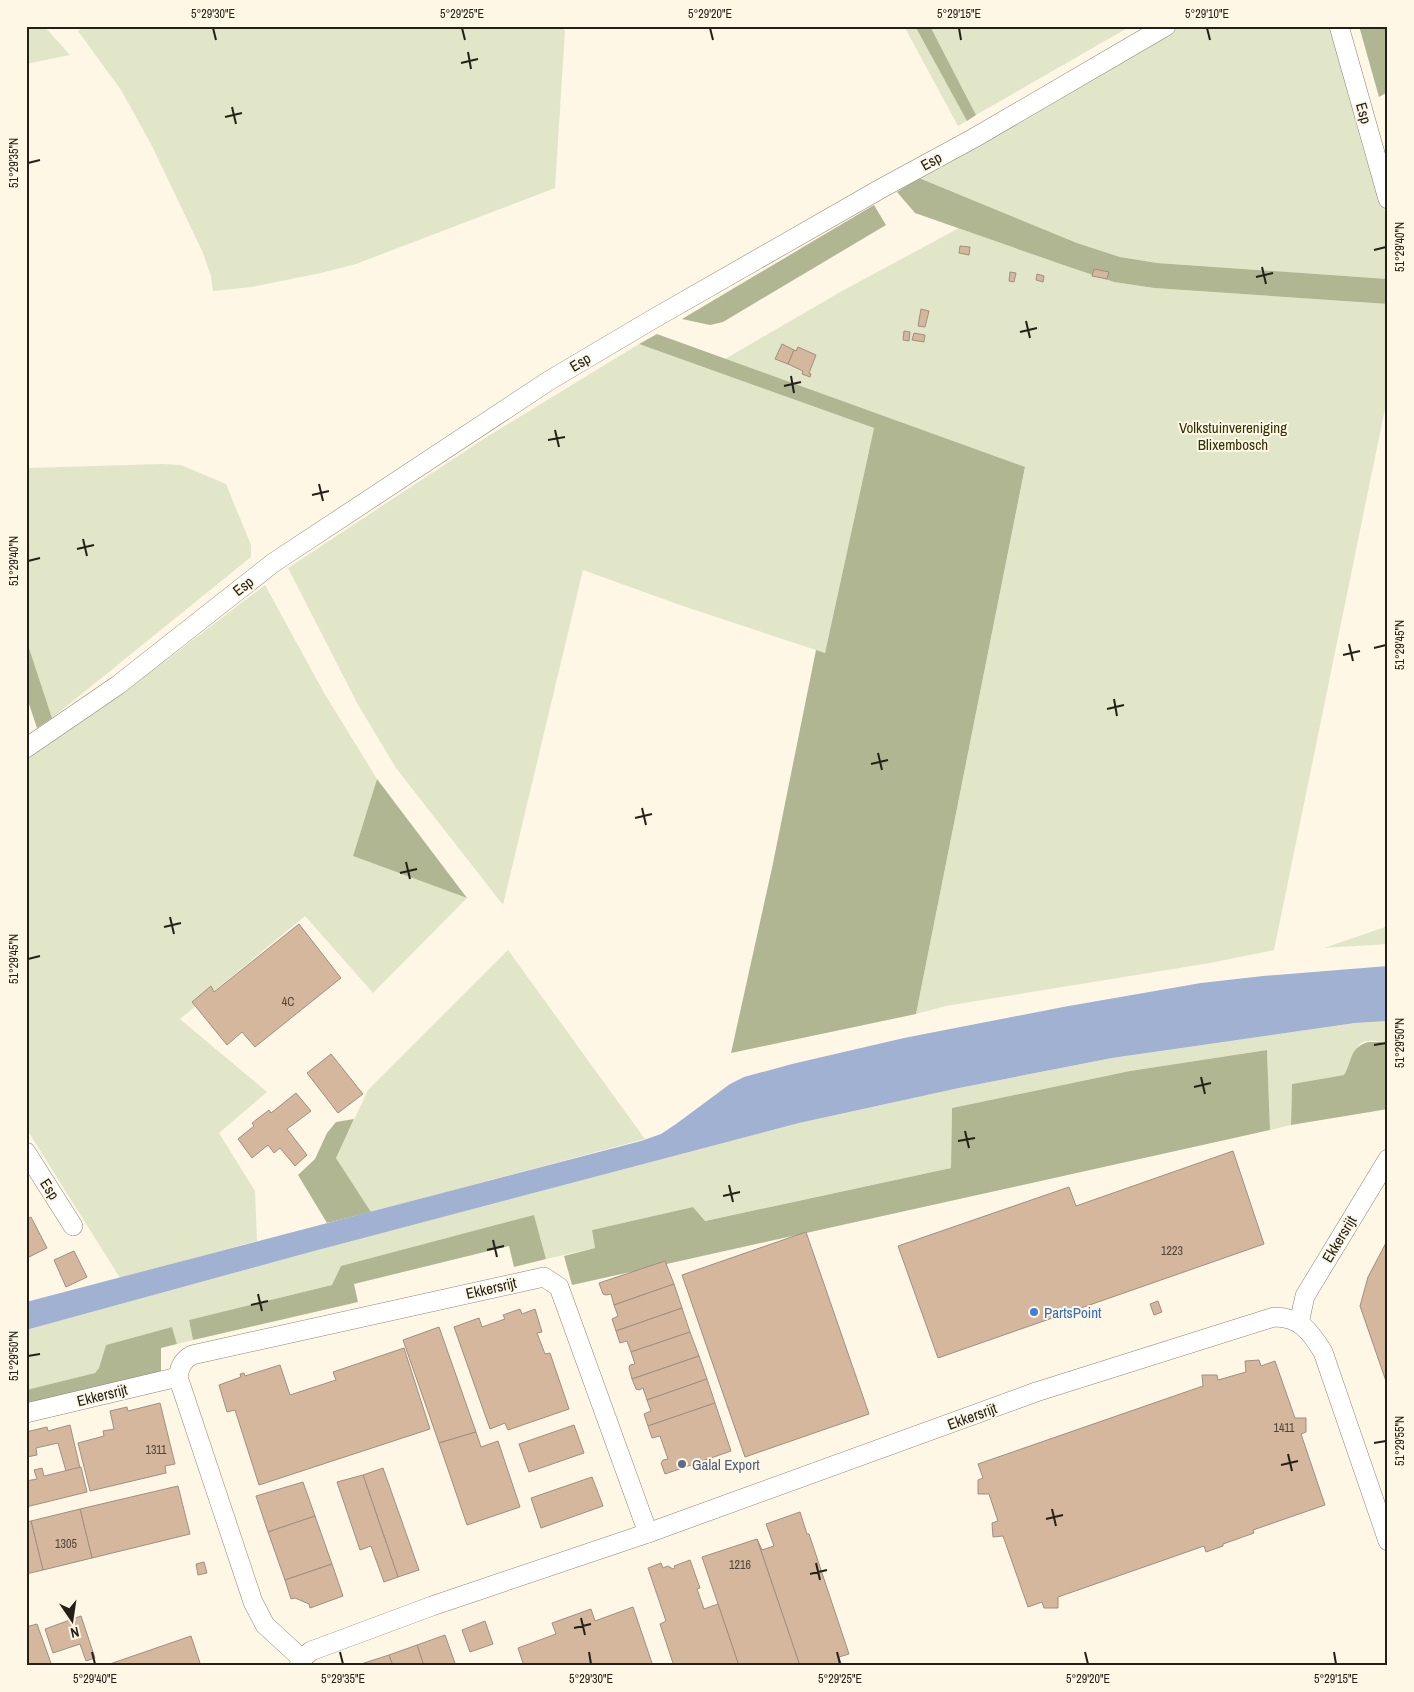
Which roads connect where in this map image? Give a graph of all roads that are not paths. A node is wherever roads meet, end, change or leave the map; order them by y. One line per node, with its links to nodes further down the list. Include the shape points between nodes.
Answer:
1 (1166, 26): 4 (street, Esp, via 550,380 273,563 118,685)
2 (1339, 26): 3 (street, Esp)
3 (1388, 199)
4 (26, 748)
5 (26, 1152): 7 (street, Esp)
6 (1388, 1159): 8 (street, Ekkersrijt, via 1305,1296)
7 (74, 1226)
8 (1299, 1323): 11 (street, Ekkersrijt, via 1287,1317 1274,1317 1036,1392); 12 (street, via 1312,1334 1323,1352)
9 (178, 1377): 10 (street, Ekkersrijt); 11 (street, Ekkersrijt, via 184,1360 192,1355 544,1277 559,1287); 13 (street, Ekkersrijt, via 253,1602 265,1625)
10 (26, 1413)
11 (648, 1533): 13 (street, Ekkersrijt, via 432,1606 311,1651)
12 (1388, 1541)
13 (300, 1662)

